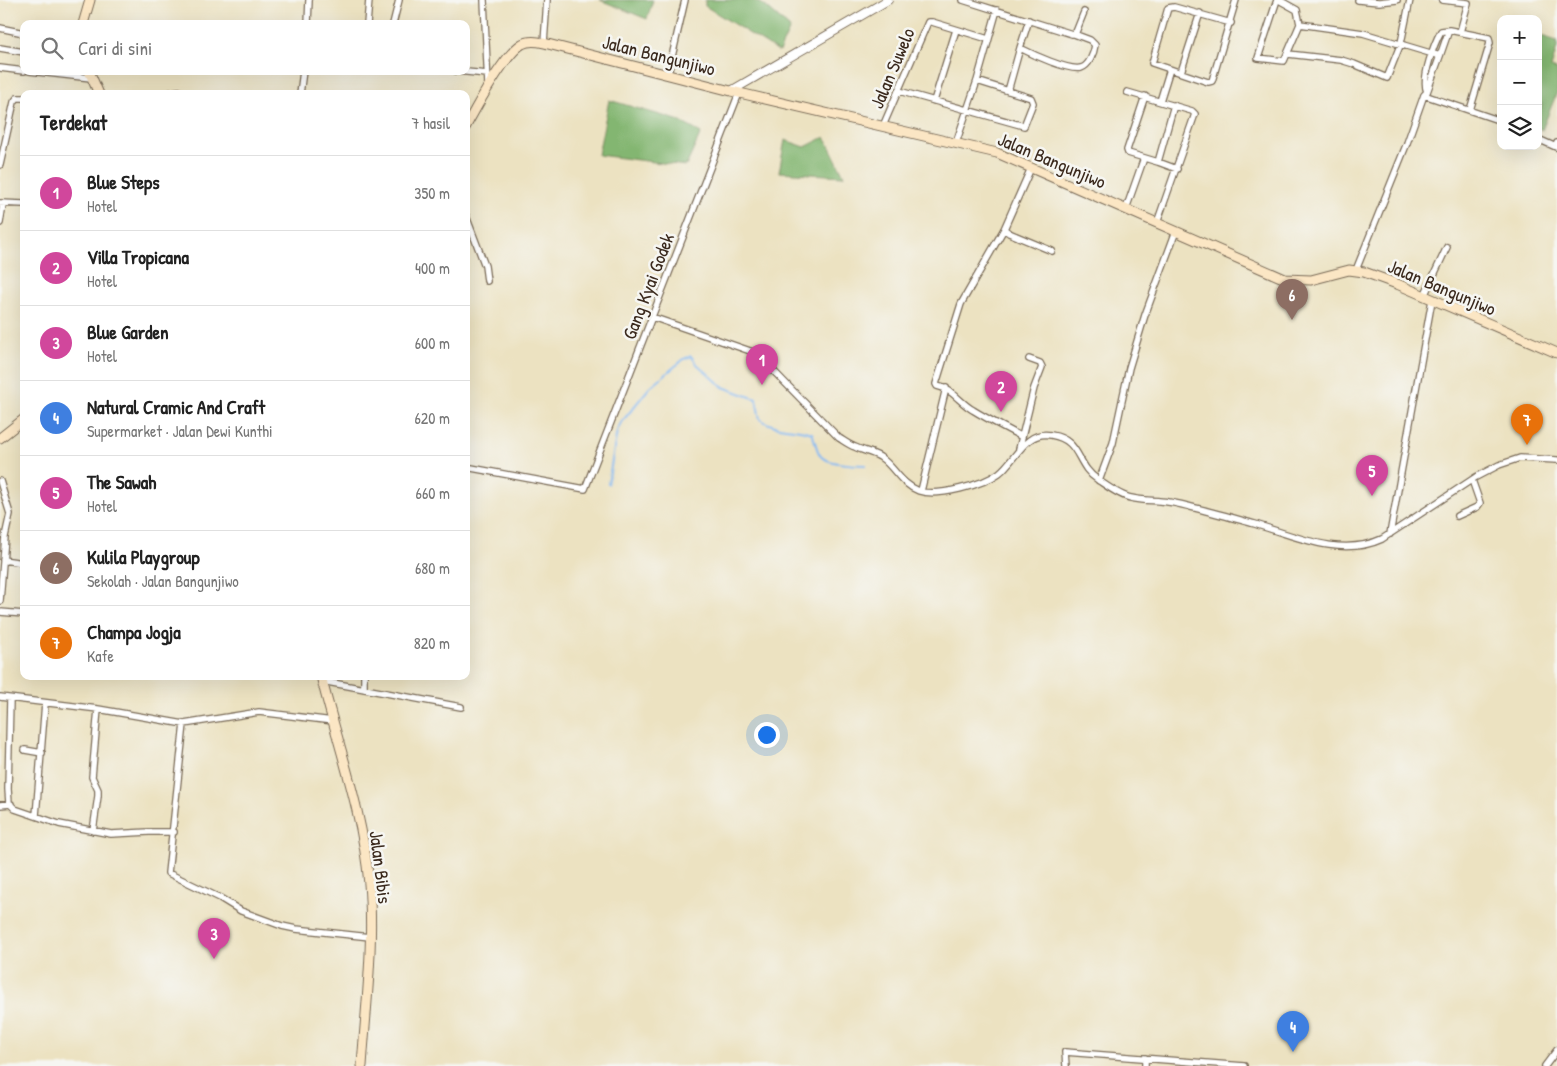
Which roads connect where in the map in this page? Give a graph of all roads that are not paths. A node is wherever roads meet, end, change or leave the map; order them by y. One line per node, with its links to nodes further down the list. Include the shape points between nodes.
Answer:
1 (90, 0): 20 (main road)
2 (309, 0): 21 (street)
3 (369, 0): 22 (street)
4 (399, 0): 23 (street)
5 (484, 0): 47 (street)
6 (547, 0): 34 (street)
7 (685, 0): 48 (street)
8 (888, 0): 57 (street)
9 (963, 0): 17 (street)
10 (1236, 0): 25 (street)
11 (1278, 0): 26 (street, via 1297,10); 40 (street, via 1257,56 1284,62)
12 (1358, 0): 16 (street)
13 (1397, 0): 16 (street)
14 (1410, 0): 35 (street)
15 (1442, 0): 31 (street, via 1468,3)
16 (1379, 1)
17 (997, 10): 24 (street); 33 (street)
18 (1084, 12): 32 (street)
19 (1200, 13): 25 (street); 43 (street, via 1174,7 1167,9 1152,63); 46 (street)
20 (85, 20)
21 (308, 20)
22 (367, 20)
23 (394, 20)
24 (1030, 20): 32 (street); 37 (street)
25 (1230, 23): 46 (street, via 1212,81)
26 (1300, 24): 35 (street, via 1363,33); 40 (street)
27 (0, 28): 30 (street)
28 (956, 30): 33 (street); 55 (street, Jalan Suwelo, via 928,22); 62 (street)
29 (1449, 30): 31 (street); 39 (street, via 1440,32); 41 (street)
30 (20, 32)
31 (1460, 32): 65 (street, via 1491,40)
32 (1074, 34): 37 (street, via 1095,45 1088,63 1082,68 1071,68)
33 (988, 39): 51 (street)
34 (544, 43): 48 (main road, Jalan Bangunjiwo); 52 (main road, Jalan Bangunjiwo, via 532,41 522,44)
35 (1400, 43): 39 (street); 40 (street, via 1387,78 1341,60)
36 (0, 48): 38 (street)
37 (1020, 48): 56 (street)
38 (20, 51)
39 (1431, 53): 41 (street); 59 (street)
40 (1288, 54)
41 (1440, 56): 59 (street)
42 (0, 68): 44 (street)
43 (1170, 69): 46 (street); 63 (street)
44 (20, 70)
45 (470, 72): 47 (street)
46 (1181, 72)
47 (487, 74): 52 (street)
48 (668, 74): 57 (main road, Jalan Bangunjiwo)
49 (90, 75): 53 (main road)
50 (302, 75): 54 (street)
51 (977, 81): 56 (street); 66 (street)
52 (488, 87): 67 (main road, Jalan Bangunjiwo)
53 (97, 90)
54 (301, 90)
55 (899, 91): 62 (street); 69 (street, Jalan Suwelo)
56 (1008, 91): 66 (street, via 1032,100 1024,126)
57 (735, 92): 69 (main road, Jalan Bangunjiwo); 92 (street, Gang Kyai Godek)
58 (1127, 92): 60 (street)
59 (1426, 94): 65 (street); 89 (street)
60 (1145, 96): 63 (street); 74 (street, via 1127,150)
61 (20, 98): 73 (street, via 14,102)
62 (934, 101): 66 (street)
63 (1160, 101): 64 (street)
64 (1174, 105): 75 (street); 78 (street, via 1195,114)
65 (1470, 110): 68 (street)
66 (967, 111): 71 (street)
67 (470, 119)
68 (1497, 120)
69 (883, 126): 71 (main road, Jalan Bangunjiwo)
70 (1542, 141): 72 (street, via 1556,147)
71 (956, 143): 77 (main road, Jalan Bangunjiwo, via 997,153)
72 (1557, 143)
73 (1, 157): 76 (street)
74 (1144, 158): 75 (street); 81 (street)
75 (1158, 162): 78 (street)
76 (0, 165)
77 (1031, 168): 81 (main road, Jalan Bangunjiwo); 85 (street)
78 (1177, 169): 83 (street)
79 (2, 203): 80 (street); 82 (street)
80 (20, 204)
81 (1126, 210): 83 (main road, Jalan Bangunjiwo)
82 (0, 223)
83 (1157, 223): 86 (main road, Jalan Bangunjiwo)
84 (470, 227): 90 (street, via 485,266)
85 (1004, 229): 88 (street); 95 (street, via 961,304 936,384)
86 (1176, 232): 89 (main road, Jalan Bangunjiwo, via 1285,279 1311,280); 104 (street, via 1145,315 1129,368 1113,443)
87 (1447, 247): 91 (street)
88 (1052, 251)
89 (1356, 270): 91 (main road, Jalan Bangunjiwo)
90 (487, 281)
91 (1428, 298): 93 (main road, Jalan Bangunjiwo); 107 (street)
92 (652, 317): 101 (street, Gang Kyai Godek, via 585,489); 105 (street, via 756,353 839,438 882,458 899,478)
93 (1557, 353)
94 (1029, 359): 97 (street, via 1042,367)
95 (946, 388): 97 (street, via 971,410); 105 (street)
96 (20, 422): 98 (main road)
97 (1022, 437): 99 (street)
98 (0, 438)
99 (1019, 449): 104 (street, via 1042,434 1066,440 1075,448 1083,466); 105 (street, via 999,473 980,482 942,492)
100 (1557, 460): 102 (street, via 1520,458)
101 (470, 468)
102 (1472, 480): 106 (street, via 1480,503); 107 (street)
103 (0, 481): 108 (street, via 10,514)
104 (1099, 481): 107 (street, via 1129,498 1191,506 1332,546 1369,545)
105 (921, 492)
106 (1458, 516)
107 (1390, 534)
108 (4, 560): 109 (street); 110 (street)
109 (20, 562)
110 (0, 601)
111 (0, 612): 112 (street)
112 (20, 614)
113 (323, 680): 122 (main road, Jalan Bibis)
114 (330, 680): 116 (street)
115 (364, 680): 116 (street)
116 (364, 689): 120 (street)
117 (0, 697): 118 (street)
118 (10, 699): 119 (street); 126 (street, via 8,789)
119 (45, 703): 121 (street); 125 (street)
120 (461, 707)
121 (98, 709): 123 (street); 129 (street, via 92,777 98,796)
122 (333, 721): 123 (street, via 259,712); 131 (main road, Jalan Bibis, via 364,846 371,910)
123 (184, 724): 130 (street)
124 (25, 750): 125 (street)
125 (42, 752): 128 (street)
126 (11, 804): 127 (street); 128 (street, via 15,809)
127 (0, 805)
128 (36, 816): 129 (street)
129 (93, 831): 130 (street, via 111,834)
130 (174, 832): 131 (street, via 170,874 240,911 282,926)
131 (370, 937): 134 (main road, Jalan Bibis)
132 (1557, 1050): 138 (street)
133 (1145, 1058): 135 (street, via 1065,1052); 136 (street); 137 (street)
134 (362, 1066)
135 (1066, 1066)
136 (1145, 1066)
137 (1243, 1066)
138 (1545, 1066)

